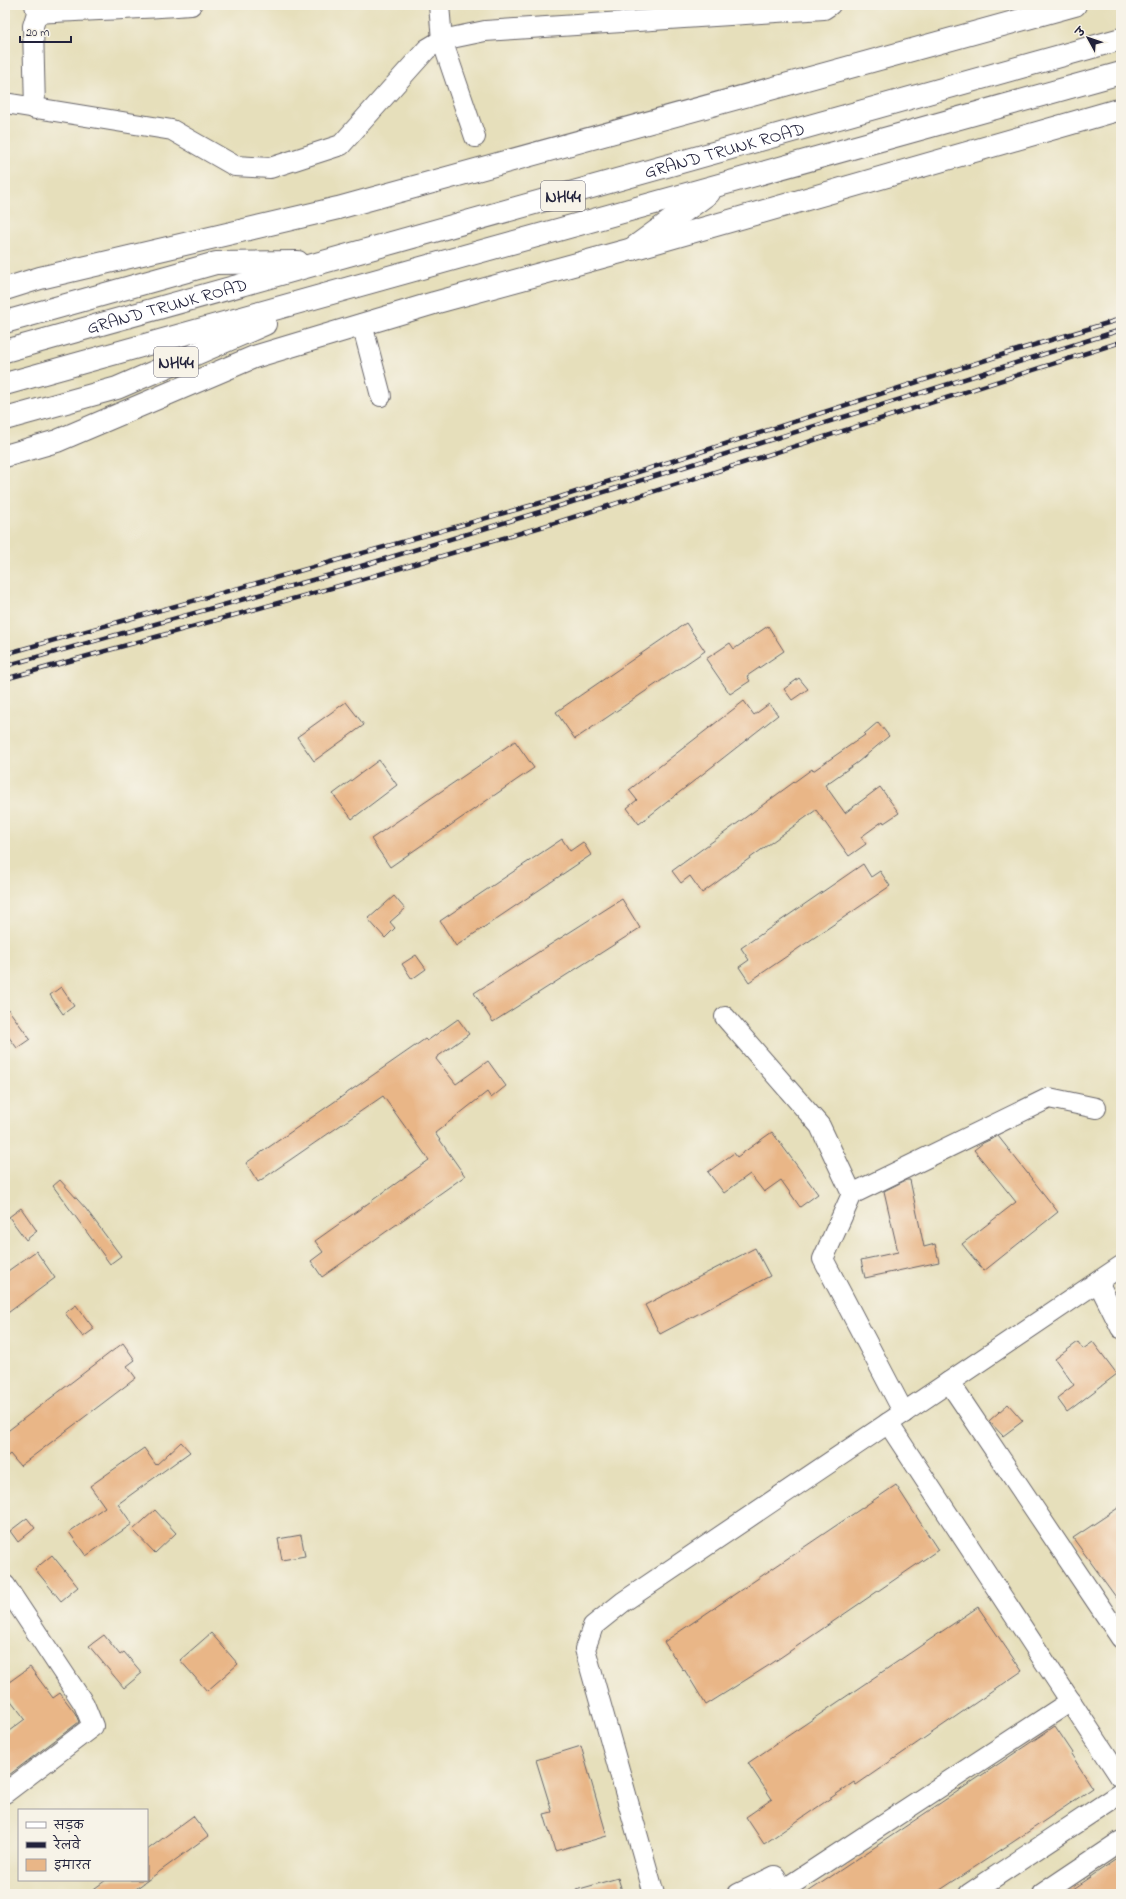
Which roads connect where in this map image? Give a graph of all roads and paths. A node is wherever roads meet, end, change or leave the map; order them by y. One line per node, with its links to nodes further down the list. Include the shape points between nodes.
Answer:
1 (191, 5): 5 (street, via 125,10)
2 (439, 5): 7 (street)
3 (830, 5): 7 (street, via 824,9 485,31)
4 (1075, 5): 16 (main road, via 338,208 40,278)
5 (36, 9): 10 (street, via 33,26)
6 (1121, 39): 15 (main road, GRAND TRUNK ROAD / NH44)
7 (442, 40): 10 (street, via 427,49 341,145 270,168 235,166 172,130); 12 (street)
8 (1121, 73): 13 (main road, GRAND TRUNK ROAD / NH44)
9 (5, 103): 10 (street)
10 (35, 109)
11 (1121, 109): 14 (main road)
12 (475, 137)
13 (719, 185): 14 (main road); 17 (main road, GRAND TRUNK ROAD / NH44)
14 (632, 249): 19 (main road)
15 (329, 262): 18 (main road, GRAND TRUNK ROAD / NH44, via 216,263); 20 (main road, GRAND TRUNK ROAD / NH44)
16 (5, 289)
17 (342, 290): 21 (main road, GRAND TRUNK ROAD / NH44); 23 (main road, GRAND TRUNK ROAD / NH44, via 117,388)
18 (5, 322)
19 (362, 324): 22 (street); 24 (main road, via 254,357 57,441)
20 (5, 351)
21 (5, 384)
22 (381, 396)
23 (5, 419)
24 (5, 456)
25 (725, 1017): 27 (street, via 820,1126)
26 (1096, 1108): 27 (street, via 1049,1098)
27 (852, 1194): 32 (street, via 823,1259)
28 (1121, 1266): 29 (street)
29 (1098, 1282): 30 (street); 31 (street)
30 (1121, 1328)
31 (948, 1382): 32 (street); 34 (street)
32 (896, 1418): 35 (street); 40 (street, via 623,1602 593,1626 584,1649)
33 (5, 1584): 37 (street, via 84,1704 93,1726)
34 (1121, 1638)
35 (1071, 1701): 36 (street); 41 (street, via 783,1890 775,1876)
36 (1121, 1778)
37 (5, 1793)
38 (1121, 1793): 42 (street)
39 (1121, 1841): 43 (street)
40 (654, 1894)
41 (738, 1894)
42 (969, 1894)
43 (1042, 1894)

